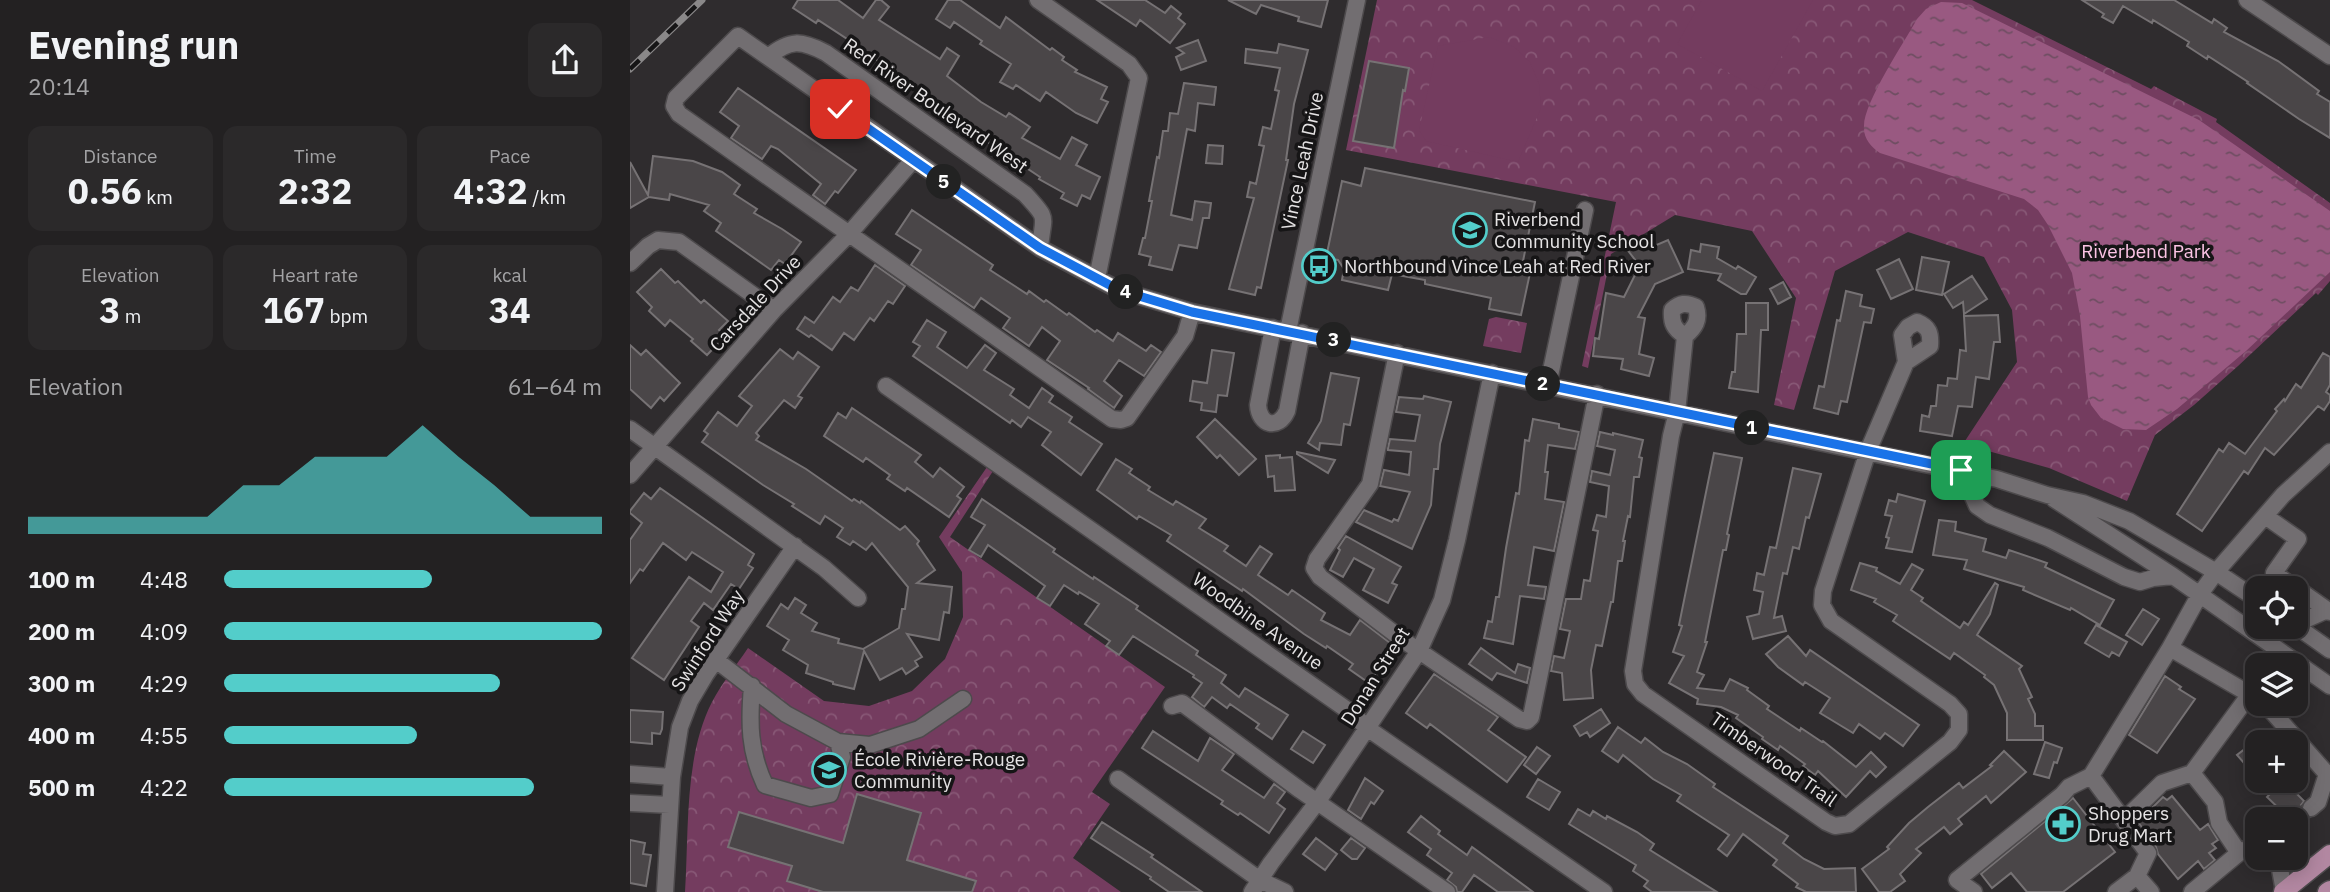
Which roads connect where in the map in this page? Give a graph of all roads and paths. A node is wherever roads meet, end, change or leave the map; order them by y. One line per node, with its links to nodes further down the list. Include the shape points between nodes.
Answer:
1 (1038, 0): 11 (street, via 1129,64 1139,78)
2 (1357, 0): 14 (street, Vince Leah Drive)
3 (2247, 0): 4 (street)
4 (2330, 56)
5 (768, 57): 6 (street); 8 (street, via 738,36 676,98 674,106 679,114); 9 (street, Red River Boulevard West, via 794,42 826,53 1026,194 1045,221)
6 (913, 160): 8 (street, Carsdale Drive); 9 (street)
7 (1585, 210): 19 (street)
8 (849, 234): 12 (street, Carsdale Drive); 13 (street, via 1112,419 1127,418 1185,336)
9 (1040, 248): 11 (street)
10 (630, 263): 12 (street, via 658,240 679,242)
11 (1097, 278): 13 (street, via 1119,290)
12 (774, 310): 24 (street, Carsdale Drive)
13 (1192, 312): 14 (street)
14 (1288, 331): 14 (street, via 1258,405 1264,421 1271,425 1278,424 1287,411); 16 (street)
15 (1685, 336): 22 (street)
16 (1397, 353): 18 (street); 44 (street, via 1370,484 1314,568)
17 (1906, 362): 25 (street)
18 (1492, 373): 19 (street); 44 (street, Donan Street, via 1442,600)
19 (1548, 385): 21 (street)
20 (886, 386): 55 (street, Woodbine Avenue)
21 (1597, 394): 22 (street); 44 (street, via 1531,716 1527,721 1519,719)
22 (1677, 412): 25 (street); 25 (street, Timberwood Trail, via 1634,684 1835,826 1849,824 1959,730 1959,714 1950,704 1831,621 1822,605)
23 (630, 429): 24 (street)
24 (655, 447): 28 (street, Carsdale Drive); 31 (street)
25 (1868, 451): 27 (street)
26 (2330, 452): 30 (street)
27 (1961, 470): 29 (street); 33 (street, via 1977,506 1990,515 2124,577 2140,582)
28 (630, 475)
29 (2048, 495): 32 (street, via 2129,521); 33 (street)
30 (2265, 516): 32 (street); 34 (street, via 2298,539 2274,573)
31 (795, 547): 38 (street); 45 (street, Swinford Way)
32 (2216, 572): 35 (street); 36 (street)
33 (2173, 576): 36 (street)
34 (2278, 576)
35 (2245, 591)
36 (2200, 594): 42 (street); 46 (street)
37 (2308, 597): 39 (street)
38 (858, 598)
39 (2328, 611): 40 (street)
40 (2308, 620)
41 (2308, 634): 43 (street)
42 (2170, 648): 50 (street); 59 (street)
43 (2330, 650)
44 (1419, 651): 55 (street, Donan Street)
45 (716, 660): 48 (street); 60 (street, Swinford Way, via 680,727)
46 (2313, 674): 47 (street); 49 (street)
47 (2308, 675)
48 (752, 686): 56 (street, via 786,714); 56 (street, via 755,765 765,785 810,798 830,794 842,757)
49 (2330, 686)
50 (2245, 691)
51 (962, 699): 56 (street, via 919,729 870,745)
52 (1172, 706): 62 (street, via 1182,703)
53 (2247, 716): 57 (street)
54 (2275, 716): 65 (street, via 2327,774)
55 (1367, 728): 62 (street, Donan Street); 77 (street, Woodbine Avenue)
56 (838, 742)
57 (2192, 773): 66 (street, via 2162,783); 68 (street, via 2215,802 2219,823)
58 (630, 774): 60 (street)
59 (2091, 776): 66 (street); 78 (street, via 2069,787 1957,880)
60 (672, 777): 64 (street, Swinford Way)
61 (1118, 779): 72 (street)
62 (1318, 801): 72 (street, Donan Street); 76 (street)
63 (630, 803): 64 (street)
64 (670, 805): 74 (street, Swinford Way)
65 (2320, 805)
66 (2124, 820): 71 (street, via 2148,853)
67 (2245, 850): 68 (street)
68 (2239, 853): 81 (street)
69 (2330, 854): 73 (main road)
70 (2280, 870): 73 (street)
71 (2137, 876): 79 (street); 80 (street)
72 (1256, 886): 75 (street)
73 (2283, 891)
74 (665, 892)
75 (1285, 892)
76 (1447, 892)
77 (1604, 892)
78 (1973, 892)
79 (2116, 892)
80 (2151, 892)
81 (2192, 892)

